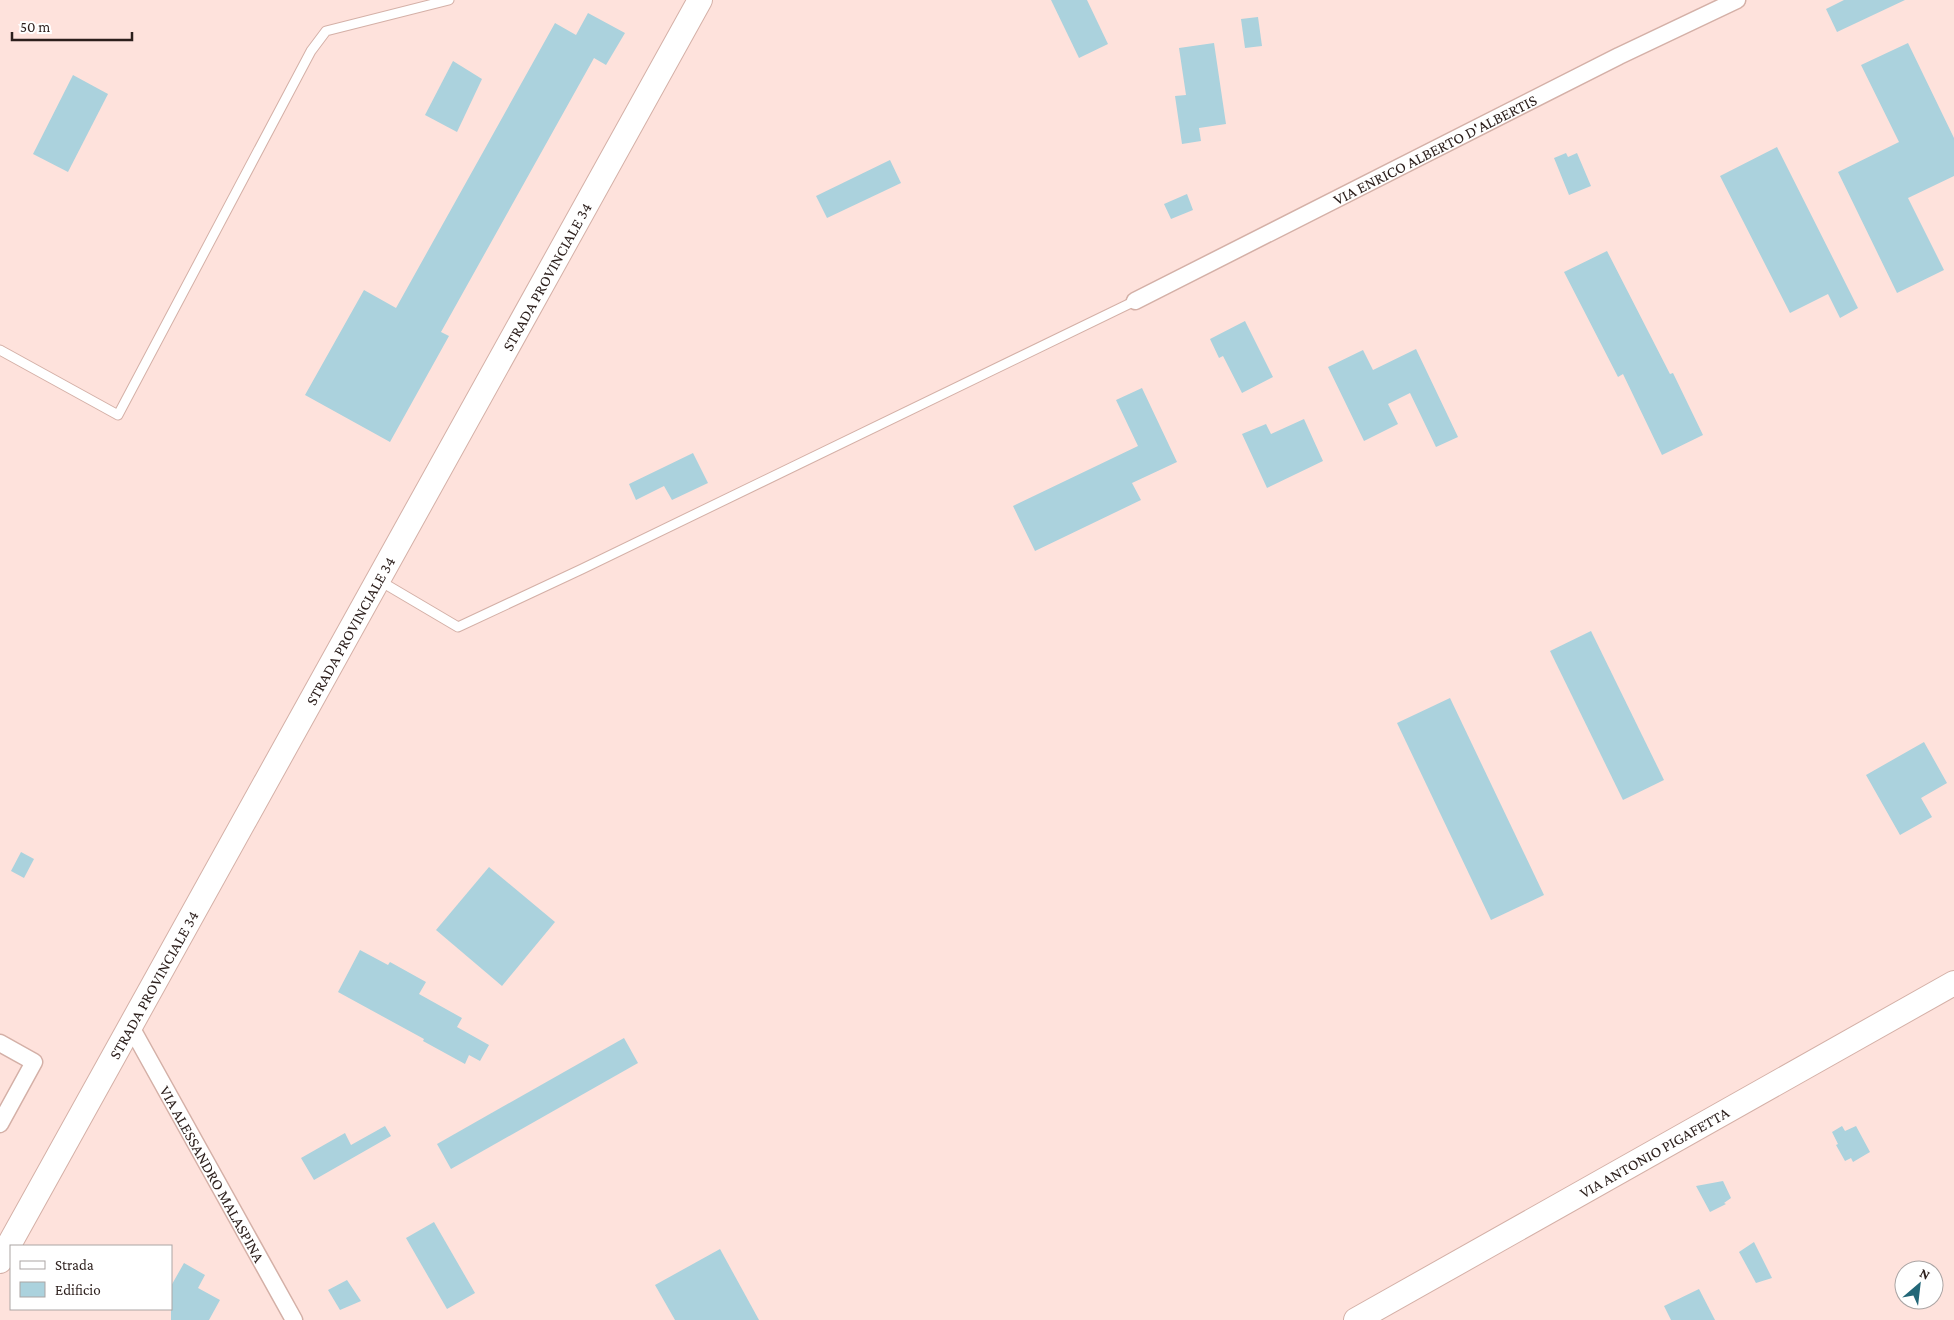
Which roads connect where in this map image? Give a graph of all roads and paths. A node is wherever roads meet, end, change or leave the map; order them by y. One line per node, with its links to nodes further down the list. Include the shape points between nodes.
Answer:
1 (449, 0): 5 (lane, via 326,31 311,51 118,415)
2 (700, 0): 6 (main road, STRADA PROVINCIALE 34)
3 (1737, 0): 4 (street, VIA ENRICO ALBERTO D'ALBERTIS)
4 (1135, 301): 6 (lane, via 458,627)
5 (0, 350)
6 (377, 579): 8 (main road, STRADA PROVINCIALE 34)
7 (1954, 983): 13 (main road, VIA ANTONIO PIGAFETTA)
8 (131, 1027): 11 (main road, STRADA PROVINCIALE 34); 12 (street, VIA ALESSANDRO MALASPINA)
9 (0, 1043): 10 (street, via 34,1062)
10 (0, 1124)
11 (0, 1262)
12 (294, 1320)
13 (1356, 1320)

